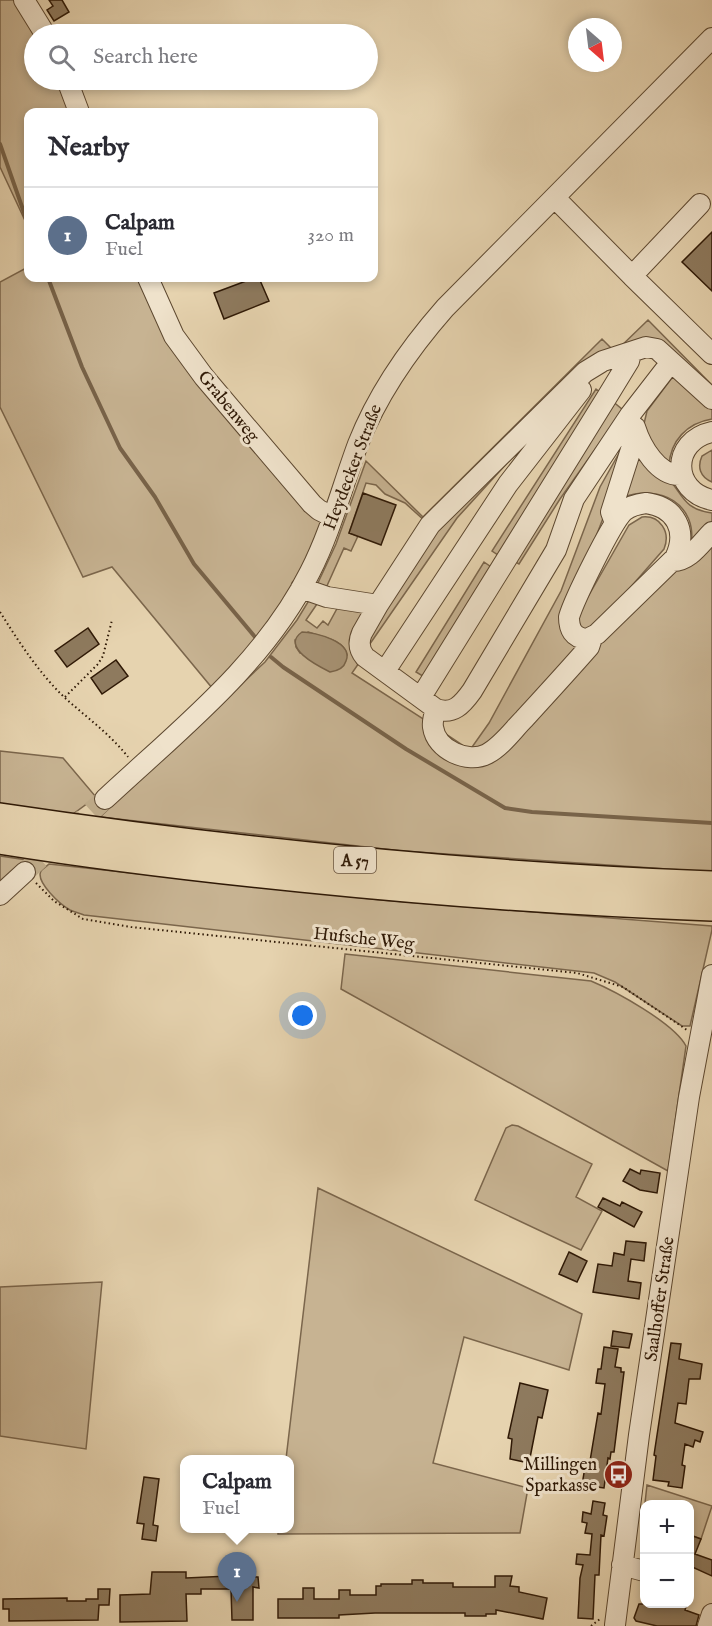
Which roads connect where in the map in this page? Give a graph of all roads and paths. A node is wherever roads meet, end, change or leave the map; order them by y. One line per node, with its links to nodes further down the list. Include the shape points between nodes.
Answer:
1 (24, 0): 2 (street)
2 (39, 24)
3 (712, 38): 6 (street, Heydecker Straße)
4 (71, 90): 5 (street)
5 (78, 108)
6 (555, 198): 8 (street); 20 (street, Heydecker Straße, via 445,308 410,350 380,395 358,443)
7 (700, 204): 8 (street)
8 (632, 276): 11 (street)
9 (150, 282): 20 (street, Grabenweg, via 174,336 204,377 312,504)
10 (632, 353): 12 (street, via 652,347); 13 (street, via 603,361); 31 (street)
11 (712, 354)
12 (671, 362): 14 (street); 15 (street)
13 (585, 372): 25 (street, via 436,518); 29 (street, via 587,383 508,484)
14 (712, 399)
15 (630, 415): 17 (street); 31 (street, via 574,499 556,550 472,691 452,710 444,712)
16 (712, 432): 18 (street, via 696,438 685,450)
17 (638, 437): 18 (street, via 666,471); 21 (street, via 612,505)
18 (682, 474): 19 (street, via 690,489)
19 (712, 500)
20 (333, 517): 24 (street, Heydecker Straße)
21 (615, 523): 23 (street, via 624,511 638,504 665,509 680,531 680,545); 28 (street, via 569,617 572,633 581,639)
22 (712, 532): 23 (street, via 687,557)
23 (672, 561): 28 (street)
24 (301, 588): 25 (street, via 327,597); 32 (street, Heydecker Straße, via 253,657)
25 (378, 605): 29 (street, via 360,644 365,657)
26 (0, 612): 30 (path, via 21,645)
27 (112, 620): 30 (path, via 103,656)
28 (592, 638): 31 (street, via 589,647 500,744 481,757 460,755 442,744 435,733)
29 (385, 671): 31 (street)
30 (65, 697): 32 (path, via 117,743)
31 (428, 703)
32 (138, 768): 33 (street, Heydecker Straße)
33 (105, 799)
34 (0, 817): 37 (highway, A 57, via 195,844 376,862)
35 (0, 840): 39 (highway, A 57, via 181,866 390,887 596,903)
36 (25, 872): 38 (street); 41 (path, Hufsche Weg, via 54,901 83,919 577,974 622,987)
37 (712, 885)
38 (0, 895)
39 (712, 907)
40 (712, 975): 41 (street, Saalhoffer Straße)
41 (699, 1038): 42 (street, Saalhoffer Straße)
42 (622, 1565): 43 (street); 45 (street, Saalhoffer Straße)
43 (640, 1570)
44 (712, 1614): 46 (street)
45 (613, 1626)
46 (708, 1626)

